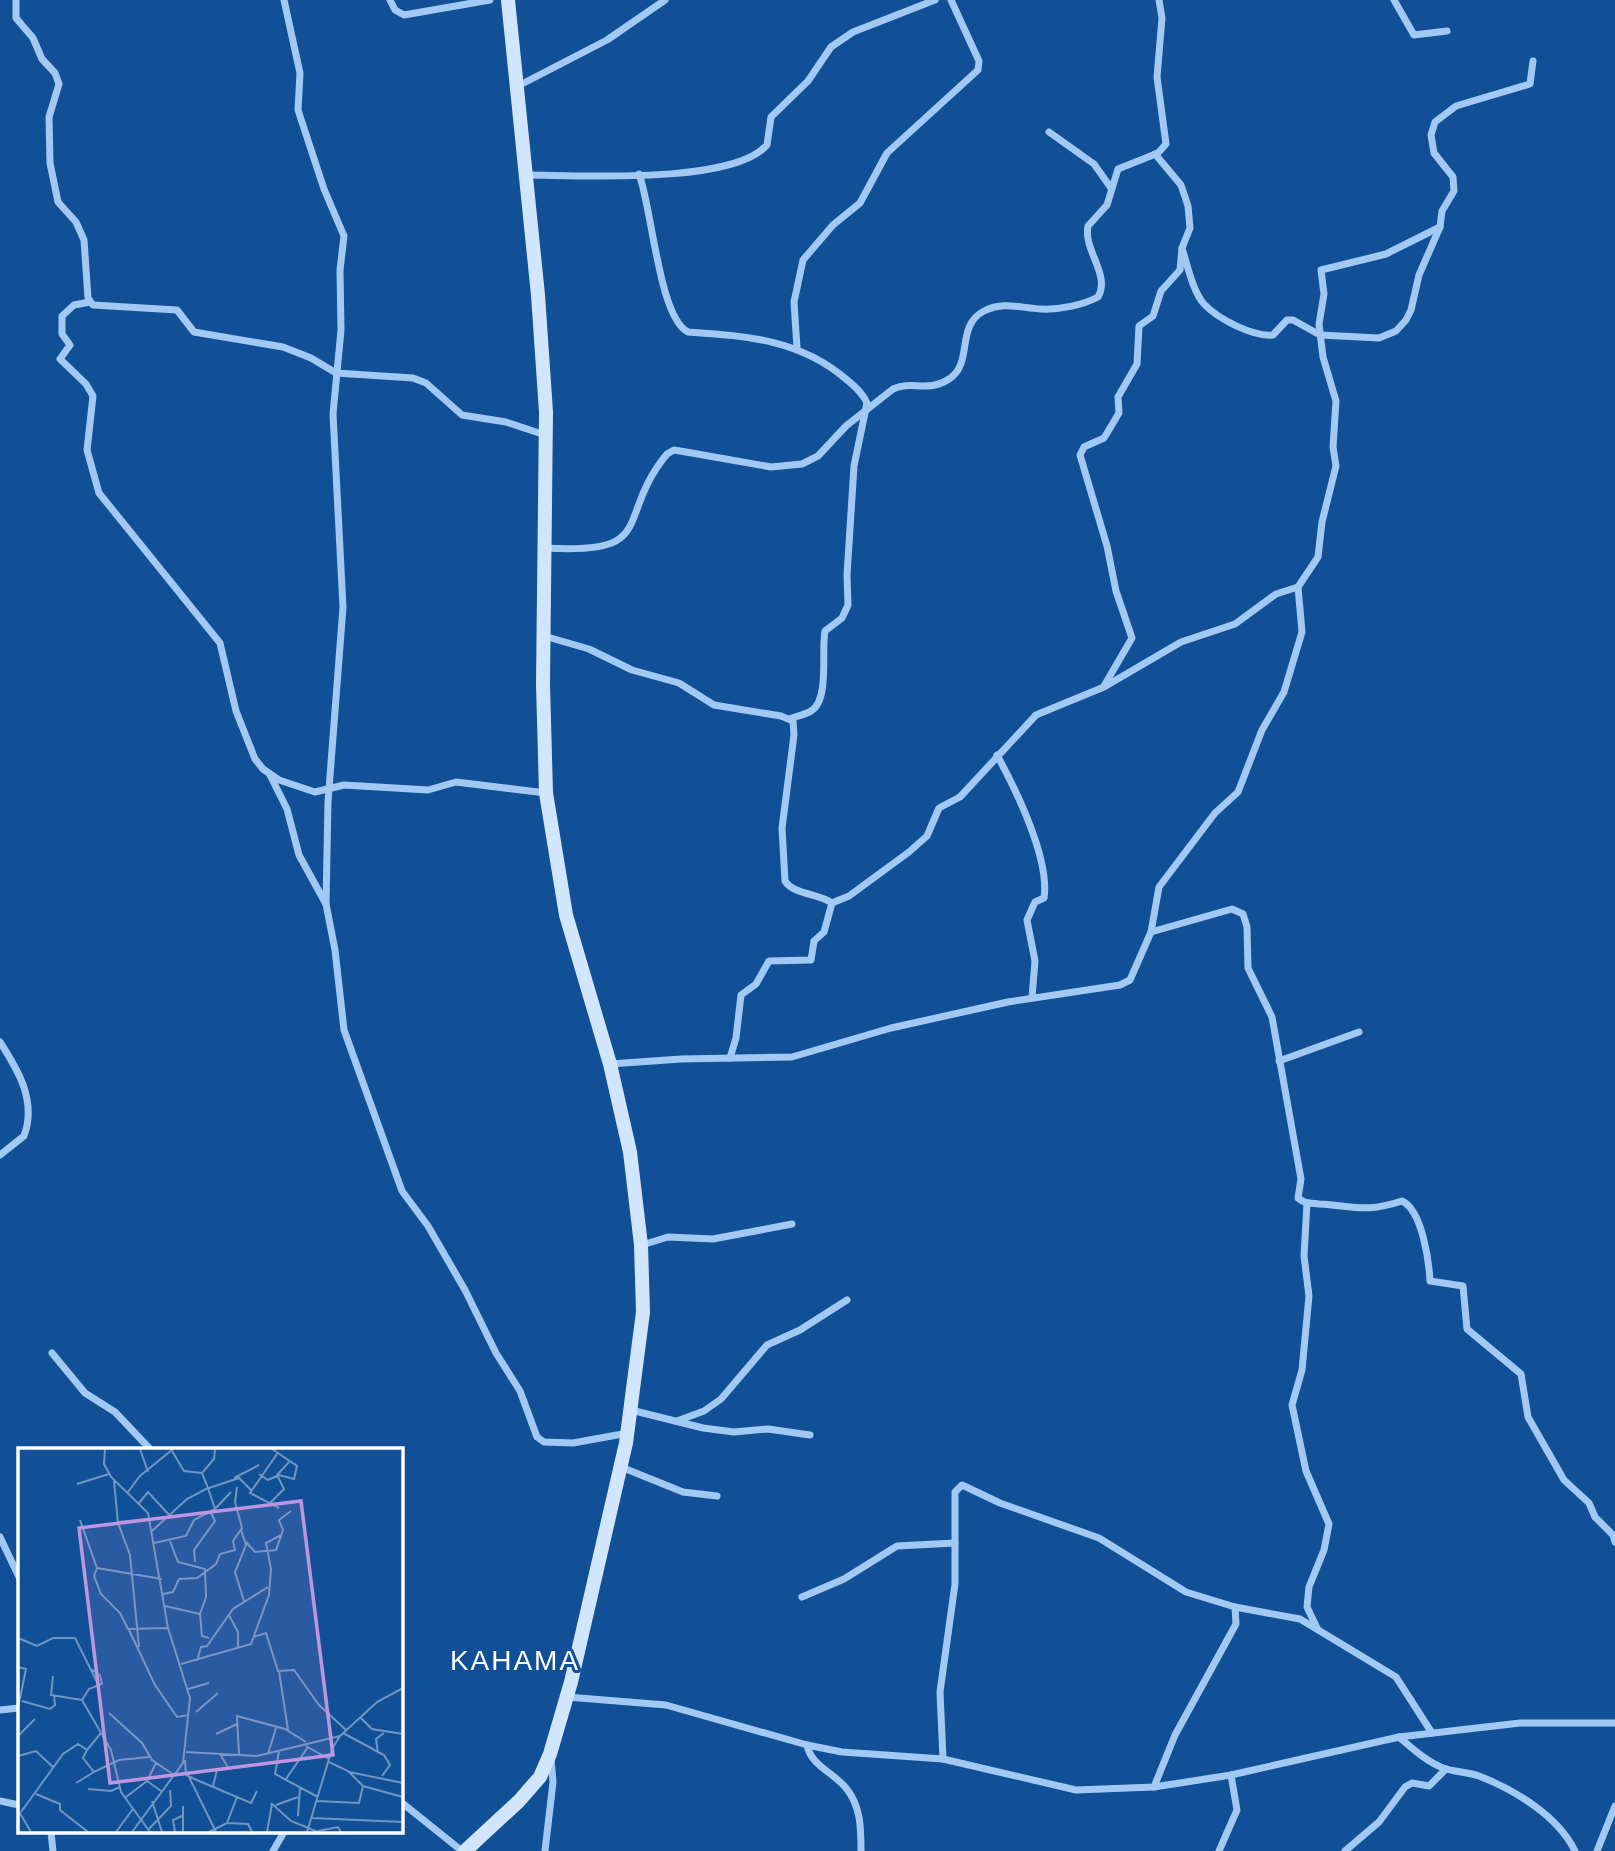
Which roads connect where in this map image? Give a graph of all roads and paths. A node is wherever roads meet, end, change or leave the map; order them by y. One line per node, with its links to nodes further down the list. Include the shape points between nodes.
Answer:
1 (16, 0): 21 (street, via 16,19 33,38 59,84 50,117 50,163 58,202 76,222 83,240)
2 (284, 0): 24 (street, via 300,73 298,110 344,231)
3 (390, 0): 4 (street, via 404,15)
4 (490, 0)
5 (508, 0): 13 (main road)
6 (665, 0): 13 (street, via 607,40)
7 (935, 0): 16 (street, via 853,32 831,47 808,81 771,117 767,145 757,153 694,173)
8 (951, 0): 23 (street, via 979,61 978,70 887,153 860,203 803,260 794,302)
9 (1159, 0): 15 (street, via 1157,77 1166,144)
10 (1394, 0): 11 (street, via 1414,35)
11 (1447, 31)
12 (1533, 61): 19 (street, via 1530,84 1456,106 1435,122 1431,135 1434,153 1455,181)
13 (515, 87): 17 (main road)
14 (1049, 132): 18 (street, via 1094,164)
15 (1155, 154): 18 (street, via 1118,169); 20 (street, via 1181,185 1188,206 1191,228)
16 (639, 174): 17 (street); 23 (street, via 668,307 679,328)
17 (525, 175): 26 (main road, via 538,295)
18 (1111, 189): 25 (street, via 1107,205 1086,234 1102,282 1098,297 1049,309 998,306 982,312 972,319 960,367 951,378 925,388 901,385)
19 (1440, 227): 22 (street, via 1406,320 1396,331 1379,338); 22 (street, via 1386,254 1324,268)
20 (1182, 248): 22 (street, via 1202,302 1224,318 1264,335 1273,335 1283,323 1293,320); 30 (street, via 1180,272 1161,291 1153,316 1139,326 1137,364 1118,397 1118,416 1104,438 1080,452 1132,638)
21 (90, 302): 24 (street, via 97,307 177,310 194,332 283,347); 33 (street, via 74,305 62,316 62,334 70,345 61,359 93,396 87,450 99,493 220,643 242,727 255,759)
22 (1321, 335): 28 (street, via 1336,401 1336,466 1318,557)
23 (797, 348): 25 (street, via 855,386 864,396)
24 (336, 373): 26 (street, via 413,378 426,383 462,415 506,422); 34 (street, via 333,414 343,607)
25 (866, 410): 27 (street, via 818,456 802,464 771,467 674,450 662,459 628,532 617,542 583,550); 31 (street, via 854,466 848,605 842,618 825,631 817,706)
26 (545, 436): 27 (main road)
27 (544, 548): 29 (main road)
28 (1298, 587): 30 (street, via 1276,594 1235,624 1174,645); 38 (street, via 1302,632 1284,692 1262,730 1238,792 1214,813 1162,881)
29 (544, 636): 31 (street, via 679,683 714,705); 35 (main road)
30 (1104, 687): 32 (street, via 1036,715)
31 (790, 719): 36 (street, via 795,726 782,828 785,881 790,888)
32 (997, 755): 36 (street, via 960,797 939,808 927,836 849,896); 39 (street, via 1034,837 1046,883 1044,899 1035,902 1027,920 1035,961)
33 (270, 774): 34 (street, via 315,792); 37 (street, via 287,809 299,855)
34 (329, 788): 35 (street, via 428,790 456,782); 37 (street)
35 (547, 793): 44 (main road, via 566,915)
36 (832, 903): 42 (street, via 824,932 814,941 811,960 769,961 756,984 741,996)
37 (326, 904): 54 (street, via 344,1030 402,1191 466,1290 520,1391 537,1437 544,1442 573,1443)
38 (1151, 932): 39 (street, via 1136,972 1124,984); 43 (street, via 1231,909 1243,914 1248,968 1270,1013)
39 (1032, 997): 42 (street, via 891,1028 792,1057)
40 (1359, 1032): 43 (street)
41 (0, 1042): 46 (street, via 23,1080 28,1112 24,1136)
42 (730, 1058): 44 (street)
43 (1279, 1060): 47 (street, via 1301,1179 1298,1198)
44 (610, 1064): 49 (main road, via 630,1152)
45 (0, 1142): 46 (street)
46 (2, 1154)
47 (1307, 1203): 60 (street, via 1348,1209 1376,1209 1402,1201 1410,1206 1422,1233 1430,1281 1463,1286 1467,1329 1521,1374 1528,1417 1564,1480 1591,1506); 65 (street, via 1304,1256 1309,1296 1302,1370 1292,1405 1306,1471 1329,1524 1309,1587 1307,1607)
48 (792, 1224): 49 (street, via 713,1239 668,1237)
49 (641, 1245): 52 (main road, via 643,1312)
50 (847, 1300): 53 (street, via 767,1346 704,1412)
51 (52, 1353): 56 (street, via 85,1393 115,1412)
52 (631, 1410): 53 (street); 54 (main road)
53 (677, 1420): 55 (street, via 734,1432 768,1429)
54 (628, 1433): 57 (main road)
55 (810, 1435)
56 (148, 1448)
57 (621, 1467): 58 (street, via 683,1492); 66 (main road)
58 (717, 1496)
59 (0, 1537): 62 (street)
60 (1615, 1542)
61 (955, 1543): 63 (street, via 897,1546 844,1579); 64 (street, via 955,1492 965,1486 1098,1538 1181,1590); 74 (street, via 955,1584 940,1692)
62 (18, 1575)
63 (802, 1597)
64 (1236, 1607): 65 (street, via 1291,1617); 77 (street, via 1236,1624 1175,1735)
65 (1317, 1629): 70 (street, via 1396,1677)
66 (567, 1697): 72 (street, via 666,1705); 73 (main road)
67 (18, 1708): 68 (street)
68 (0, 1710)
69 (1615, 1723): 70 (street, via 1520,1723)
70 (1432, 1733): 71 (street)
71 (1399, 1737): 75 (street); 76 (street)
72 (807, 1745): 74 (street); 86 (street, via 809,1757 848,1790 861,1824)
73 (551, 1754): 84 (main road, via 540,1777 519,1801); 85 (street, via 553,1782)
74 (943, 1759): 77 (street, via 1076,1790)
75 (1446, 1769): 88 (street, via 1429,1786 1412,1783 1405,1787 1379,1822); 89 (street, via 1478,1775 1516,1794 1555,1823)
76 (1231, 1775): 77 (street); 87 (street, via 1237,1810)
77 (1154, 1787)
78 (0, 1801): 80 (street)
79 (402, 1803): 84 (street)
80 (18, 1805)
81 (1615, 1806): 90 (street)
82 (283, 1834): 83 (street)
83 (273, 1851)
84 (463, 1851)
85 (545, 1851)
86 (861, 1851)
87 (1219, 1851)
88 (1345, 1851)
89 (1575, 1851)
90 (1597, 1851)

